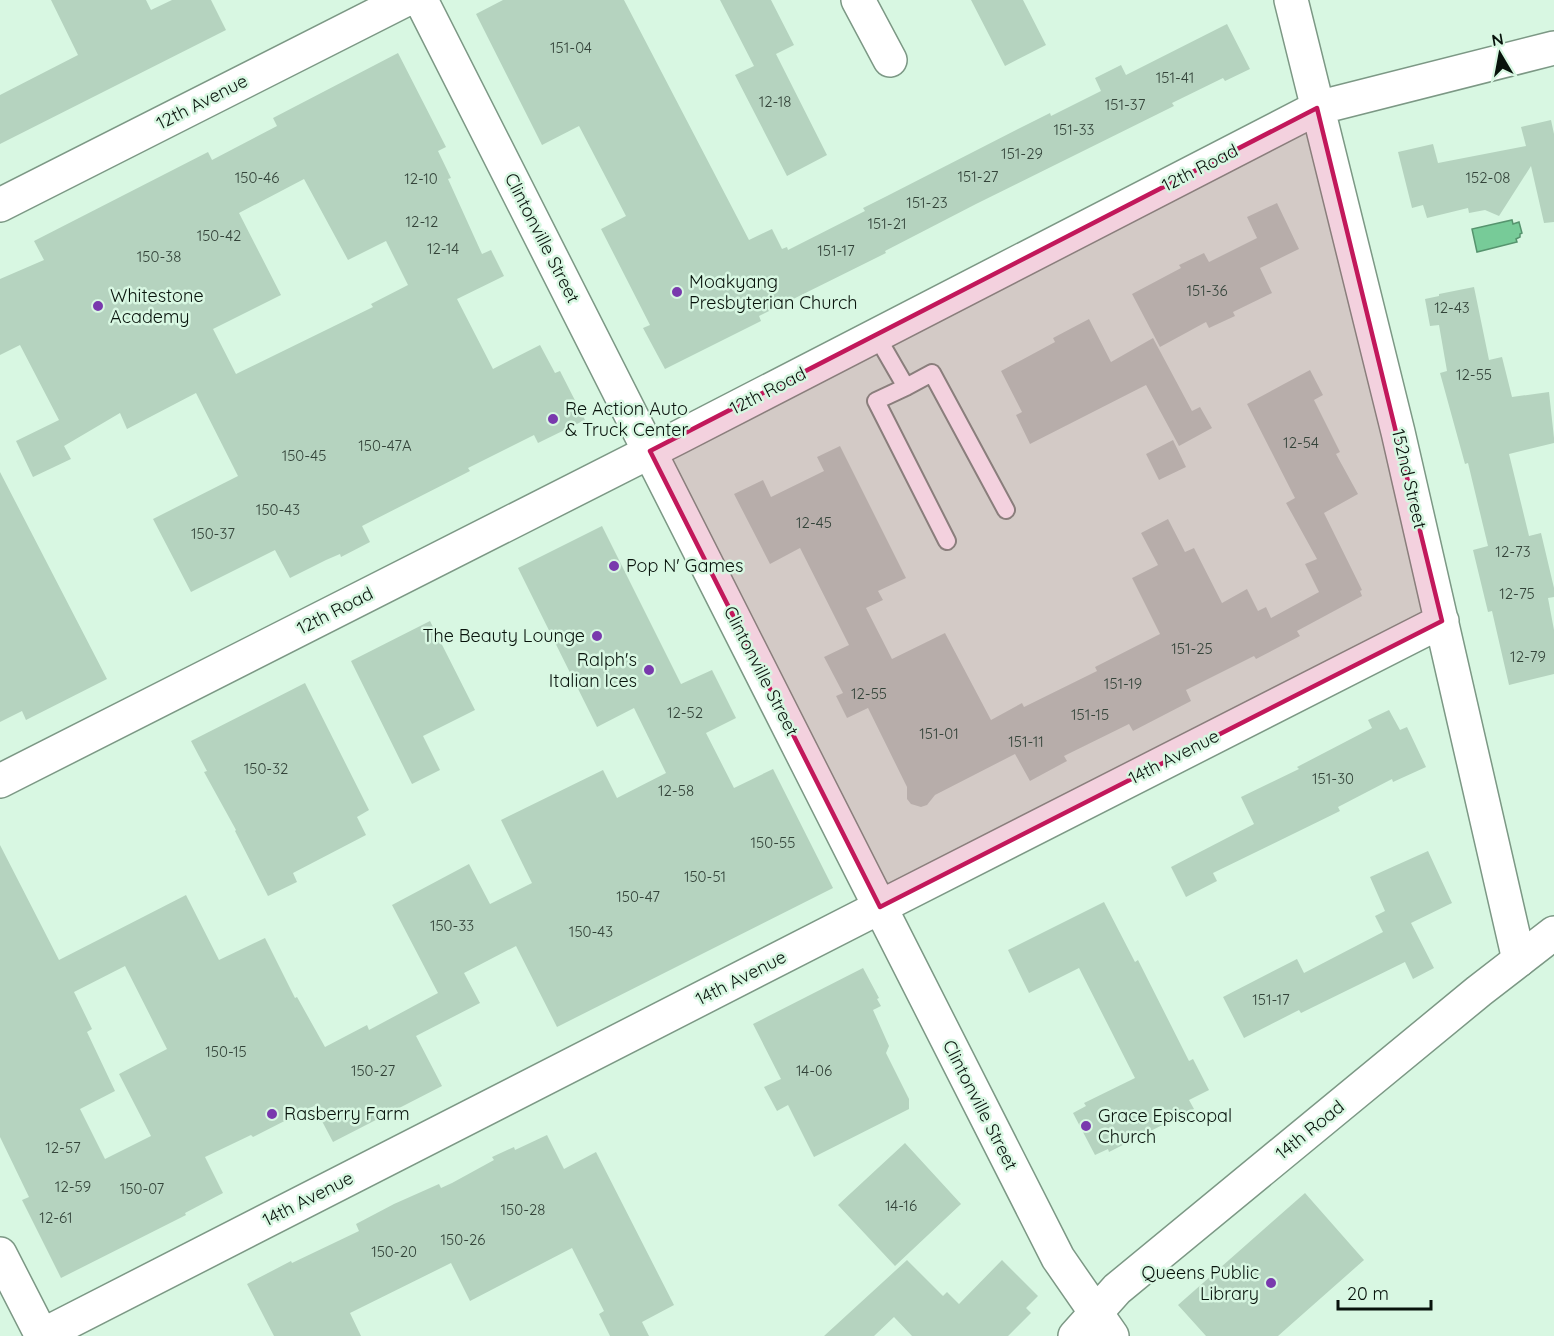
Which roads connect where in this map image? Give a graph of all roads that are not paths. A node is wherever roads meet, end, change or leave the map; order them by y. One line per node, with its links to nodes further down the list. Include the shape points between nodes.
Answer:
1 (405, 0): 8 (street, 12th Avenue)
2 (421, 0): 11 (street, Clintonville Street)
3 (858, 0): 6 (street)
4 (1291, 0): 7 (street, 152nd Street)
5 (1554, 48): 7 (street, 12th Road)
6 (890, 60)
7 (1317, 108): 9 (street, 12th Road); 14 (street, 152nd Street)
8 (0, 205)
9 (876, 335): 10 (lane); 11 (street, 12th Road)
10 (906, 387): 12 (lane, via 932,373); 13 (lane, via 876,401)
11 (650, 451): 15 (street, 12th Road); 16 (street, Clintonville Street)
12 (1005, 510)
13 (947, 542)
14 (1442, 621): 16 (street, 14th Avenue); 18 (street, 152nd Street)
15 (0, 782)
16 (880, 907): 20 (street, Clintonville Street); 21 (street, 14th Avenue)
17 (1554, 933): 18 (street, 14th Road)
18 (1519, 960): 20 (street, 14th Road, via 1116,1289)
19 (0, 1254): 21 (street)
20 (1094, 1328)
21 (42, 1336)

